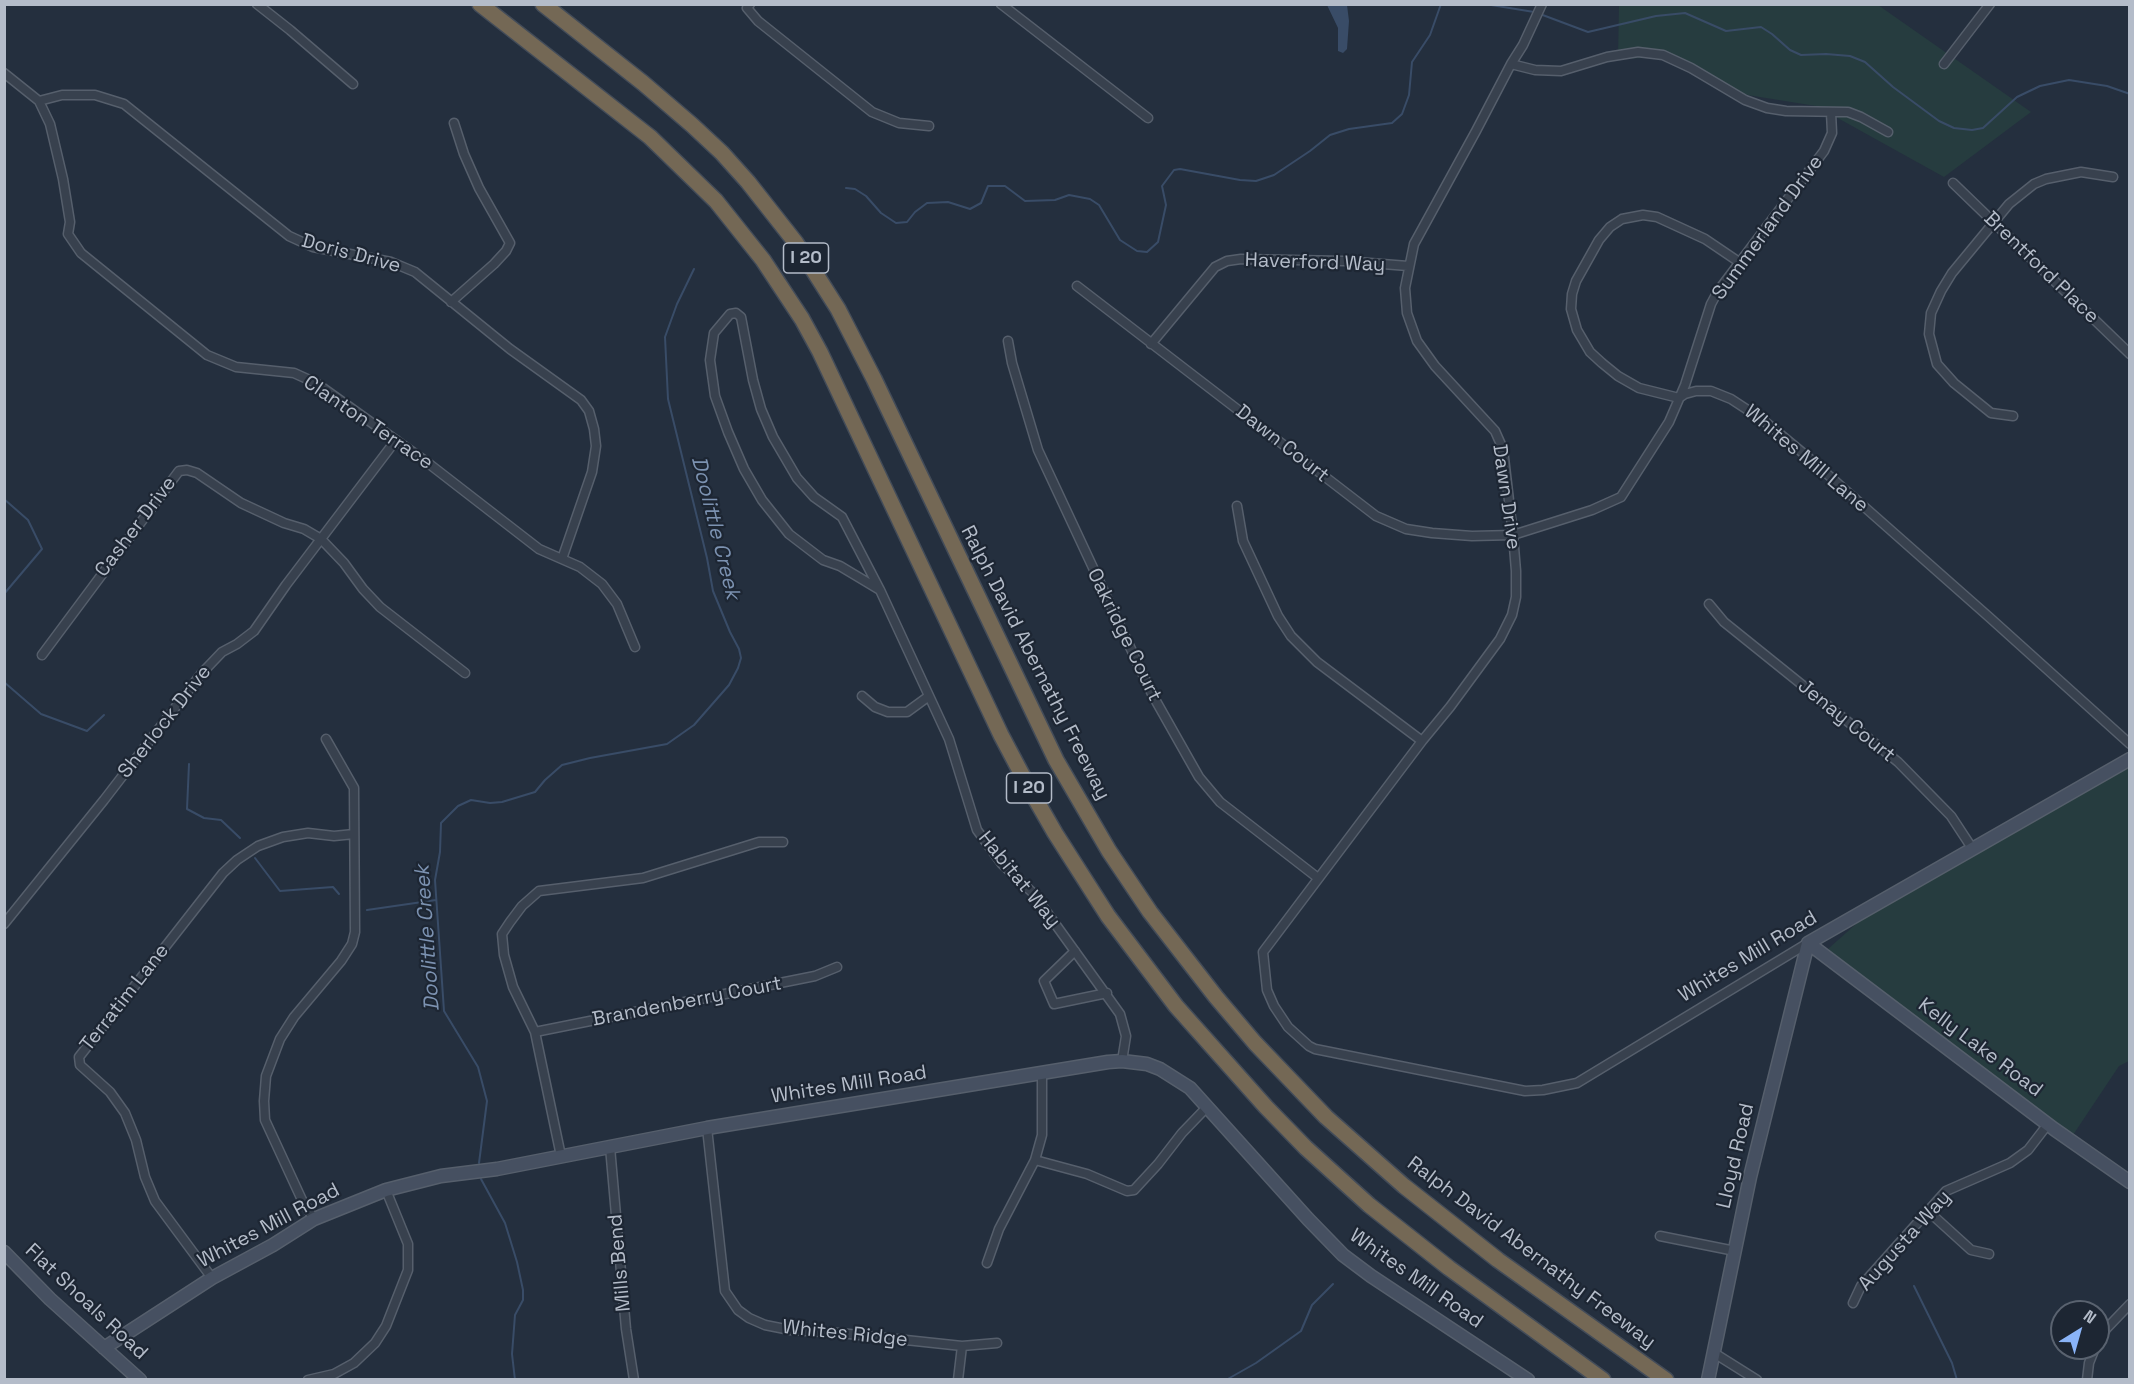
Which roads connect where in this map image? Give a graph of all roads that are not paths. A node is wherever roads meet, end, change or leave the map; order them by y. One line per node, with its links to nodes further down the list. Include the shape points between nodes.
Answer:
1 (257, 4): 11 (street)
2 (480, 4): 89 (highway, I 20, via 650,136 716,201 763,260 820,352 1001,735 1054,833 1108,916 1176,1006 1266,1107 1369,1205)
3 (543, 4): 90 (highway, Ralph David Abernathy Freeway / I 20, via 667,102 707,139 748,182 796,243 838,309 874,379 1056,760 1104,843 1216,997 1318,1109 1404,1186 1498,1260)
4 (750, 4): 16 (street, via 747,8 758,21 872,112 899,123)
5 (1001, 4): 14 (street)
6 (1542, 4): 8 (street, Dawn Drive)
7 (1987, 6): 9 (street)
8 (1511, 64): 13 (street, via 1561,71 1638,52 1663,55 1744,100 1767,108); 22 (street, Dawn Drive, via 1414,244)
9 (1944, 64)
10 (4, 73): 12 (street)
11 (353, 84)
12 (39, 101): 24 (street, Doris Drive, via 62,95 95,95 124,104 289,236 325,251 403,266); 30 (street, Clanton Terrace, via 50,124 63,179 70,222 68,234 81,253 207,355 236,367 294,373 316,383)
13 (1831, 112): 17 (street, via 1848,112); 21 (street, Summerland Drive, via 1832,133 1824,151)
14 (1148, 118)
15 (454, 123): 24 (street, via 479,188 510,243 494,264)
16 (929, 126)
17 (1888, 132)
18 (2113, 177): 20 (street, via 2081,172 2034,183)
19 (1953, 183): 20 (street, Brentford Place)
20 (1994, 222): 27 (street, Brentford Place); 29 (street, via 1945,281 1931,313 1929,333 1937,364 1954,383 1991,413)
21 (1739, 262): 28 (street, Summerland Drive, via 1711,304); 28 (street, via 1686,229 1642,215 1622,219 1610,227 1576,281 1571,309 1576,330 1590,352 1639,388)
22 (1408, 266): 26 (street, Haverford Way, via 1344,261 1227,261 1215,267); 32 (street, Dawn Drive, via 1407,313 1418,340 1435,366 1496,431 1503,449)
23 (1077, 286): 26 (street, Dawn Court)
24 (451, 302): 34 (street, Doris Drive, via 581,400 588,411 596,446 592,472)
25 (1008, 341): 49 (street, Oakridge Court, via 1038,450 1152,694 1199,777 1220,802)
26 (1151, 344): 32 (street, Dawn Court, via 1376,516 1406,529 1432,533)
27 (2130, 354)
28 (1679, 399): 32 (street, Summerland Drive, via 1669,422 1621,497); 44 (street, Whites Mill Lane, via 1696,391 1711,391 1763,420)
29 (2013, 416)
30 (396, 440): 33 (street, Sherlock Drive); 34 (street, Clanton Terrace, via 539,549)
31 (1237, 506): 43 (street, via 1244,541 1291,636 1317,662)
32 (1513, 535): 43 (street, Dawn Drive, via 1516,597 1512,615 1500,639)
33 (321, 539): 38 (street, Casher Drive, via 241,503 197,473 178,471); 39 (street, via 380,607); 50 (street, Sherlock Drive, via 254,631 222,652 201,674)
34 (562, 559): 37 (street, Clanton Terrace, via 602,584 617,604)
35 (880, 590): 35 (street, Habitat Way, via 823,560 789,534 744,469 715,396 711,360 714,333 730,314 741,317 760,409 773,437 797,477 842,517); 41 (street, Habitat Way)
36 (1709, 604): 48 (street, Jenay Court, via 1724,622 1898,762 1951,816)
37 (635, 647)
38 (42, 655)
39 (465, 673)
40 (862, 696): 41 (street, via 888,712 907,712)
41 (929, 696): 52 (street, Habitat Way, via 949,739 977,830 1002,864 1033,893)
42 (326, 740): 46 (street, via 354,788)
43 (1422, 741): 49 (street, Dawn Drive)
44 (2130, 744)
45 (2130, 759): 48 (street, Whites Mill Road)
46 (354, 834): 68 (street, via 356,894 352,944 280,1039 265,1088 265,1120); 74 (street, Terratim Lane, via 283,837 258,846 237,860 79,1057 80,1065 110,1092 125,1113 155,1201)
47 (783, 842): 56 (street, via 759,842 643,878 539,891 522,906 502,934 513,987)
48 (1972, 848): 51 (street, Whites Mill Road)
49 (1318, 878): 54 (street, Dawn Drive, via 1263,952)
50 (4, 924)
51 (1808, 943): 54 (street, Whites Mill Road, via 1577,1083 1525,1091 1309,1046 1288,1027 1274,1006); 60 (street, Kelly Lake Road); 70 (street, Lloyd Road)
52 (1075, 951): 55 (street, Habitat Way); 55 (street, via 1044,981 1054,1004)
53 (837, 967): 56 (street, Brandenberry Court, via 815,976)
54 (1264, 972)
55 (1107, 993): 57 (street, Habitat Way, via 1124,1025)
56 (535, 1032): 63 (street)
57 (1122, 1061): 58 (street, Whites Mill Road); 59 (street, Whites Mill Road, via 1160,1069 1190,1088)
58 (1042, 1074): 61 (street, Whites Mill Road); 64 (street, via 1042,1135)
59 (1208, 1106): 64 (street, via 1134,1190); 88 (street, Whites Mill Road, via 1343,1255)
60 (2048, 1124): 65 (street, Kelly Lake Road); 67 (street, Augusta Way, via 2028,1150 2010,1163 1946,1191)
61 (706, 1128): 62 (street, Whites Mill Road); 79 (street, Whites Ridge, via 725,1291 738,1310 765,1325 790,1330)
62 (610, 1147): 63 (street, Whites Mill Road); 86 (street, Mills Bend)
63 (561, 1156): 66 (street, Whites Mill Road, via 441,1176)
64 (1035, 1160): 73 (street, via 999,1229)
65 (2130, 1182)
66 (386, 1190): 68 (street, Whites Mill Road); 85 (street, via 408,1244 408,1270 386,1326 354,1363 334,1374)
67 (1928, 1211): 72 (street, via 1971,1250); 75 (street, Augusta Way, via 1861,1286)
68 (314, 1219): 74 (street, Whites Mill Road)
69 (1660, 1236): 70 (street)
70 (1735, 1251): 81 (street, Lloyd Road)
71 (4, 1252): 80 (street, Flat Shoals Road)
72 (1989, 1254)
73 (987, 1263)
74 (212, 1278): 80 (street, Whites Mill Road)
75 (1853, 1303)
76 (2130, 1304): 77 (street)
77 (2110, 1325)
78 (997, 1343): 79 (street, Whites Ridge)
79 (962, 1346): 87 (street)
80 (104, 1348): 84 (street, Flat Shoals Road)
81 (1714, 1353): 83 (street, Lloyd Road); 91 (street)
82 (2090, 1360): 92 (street)
83 (1709, 1375)
84 (137, 1379)
85 (308, 1380)
86 (634, 1380)
87 (958, 1380)
88 (1528, 1380)
89 (1604, 1380)
90 (1666, 1380)
91 (1757, 1380)
92 (2087, 1380)

